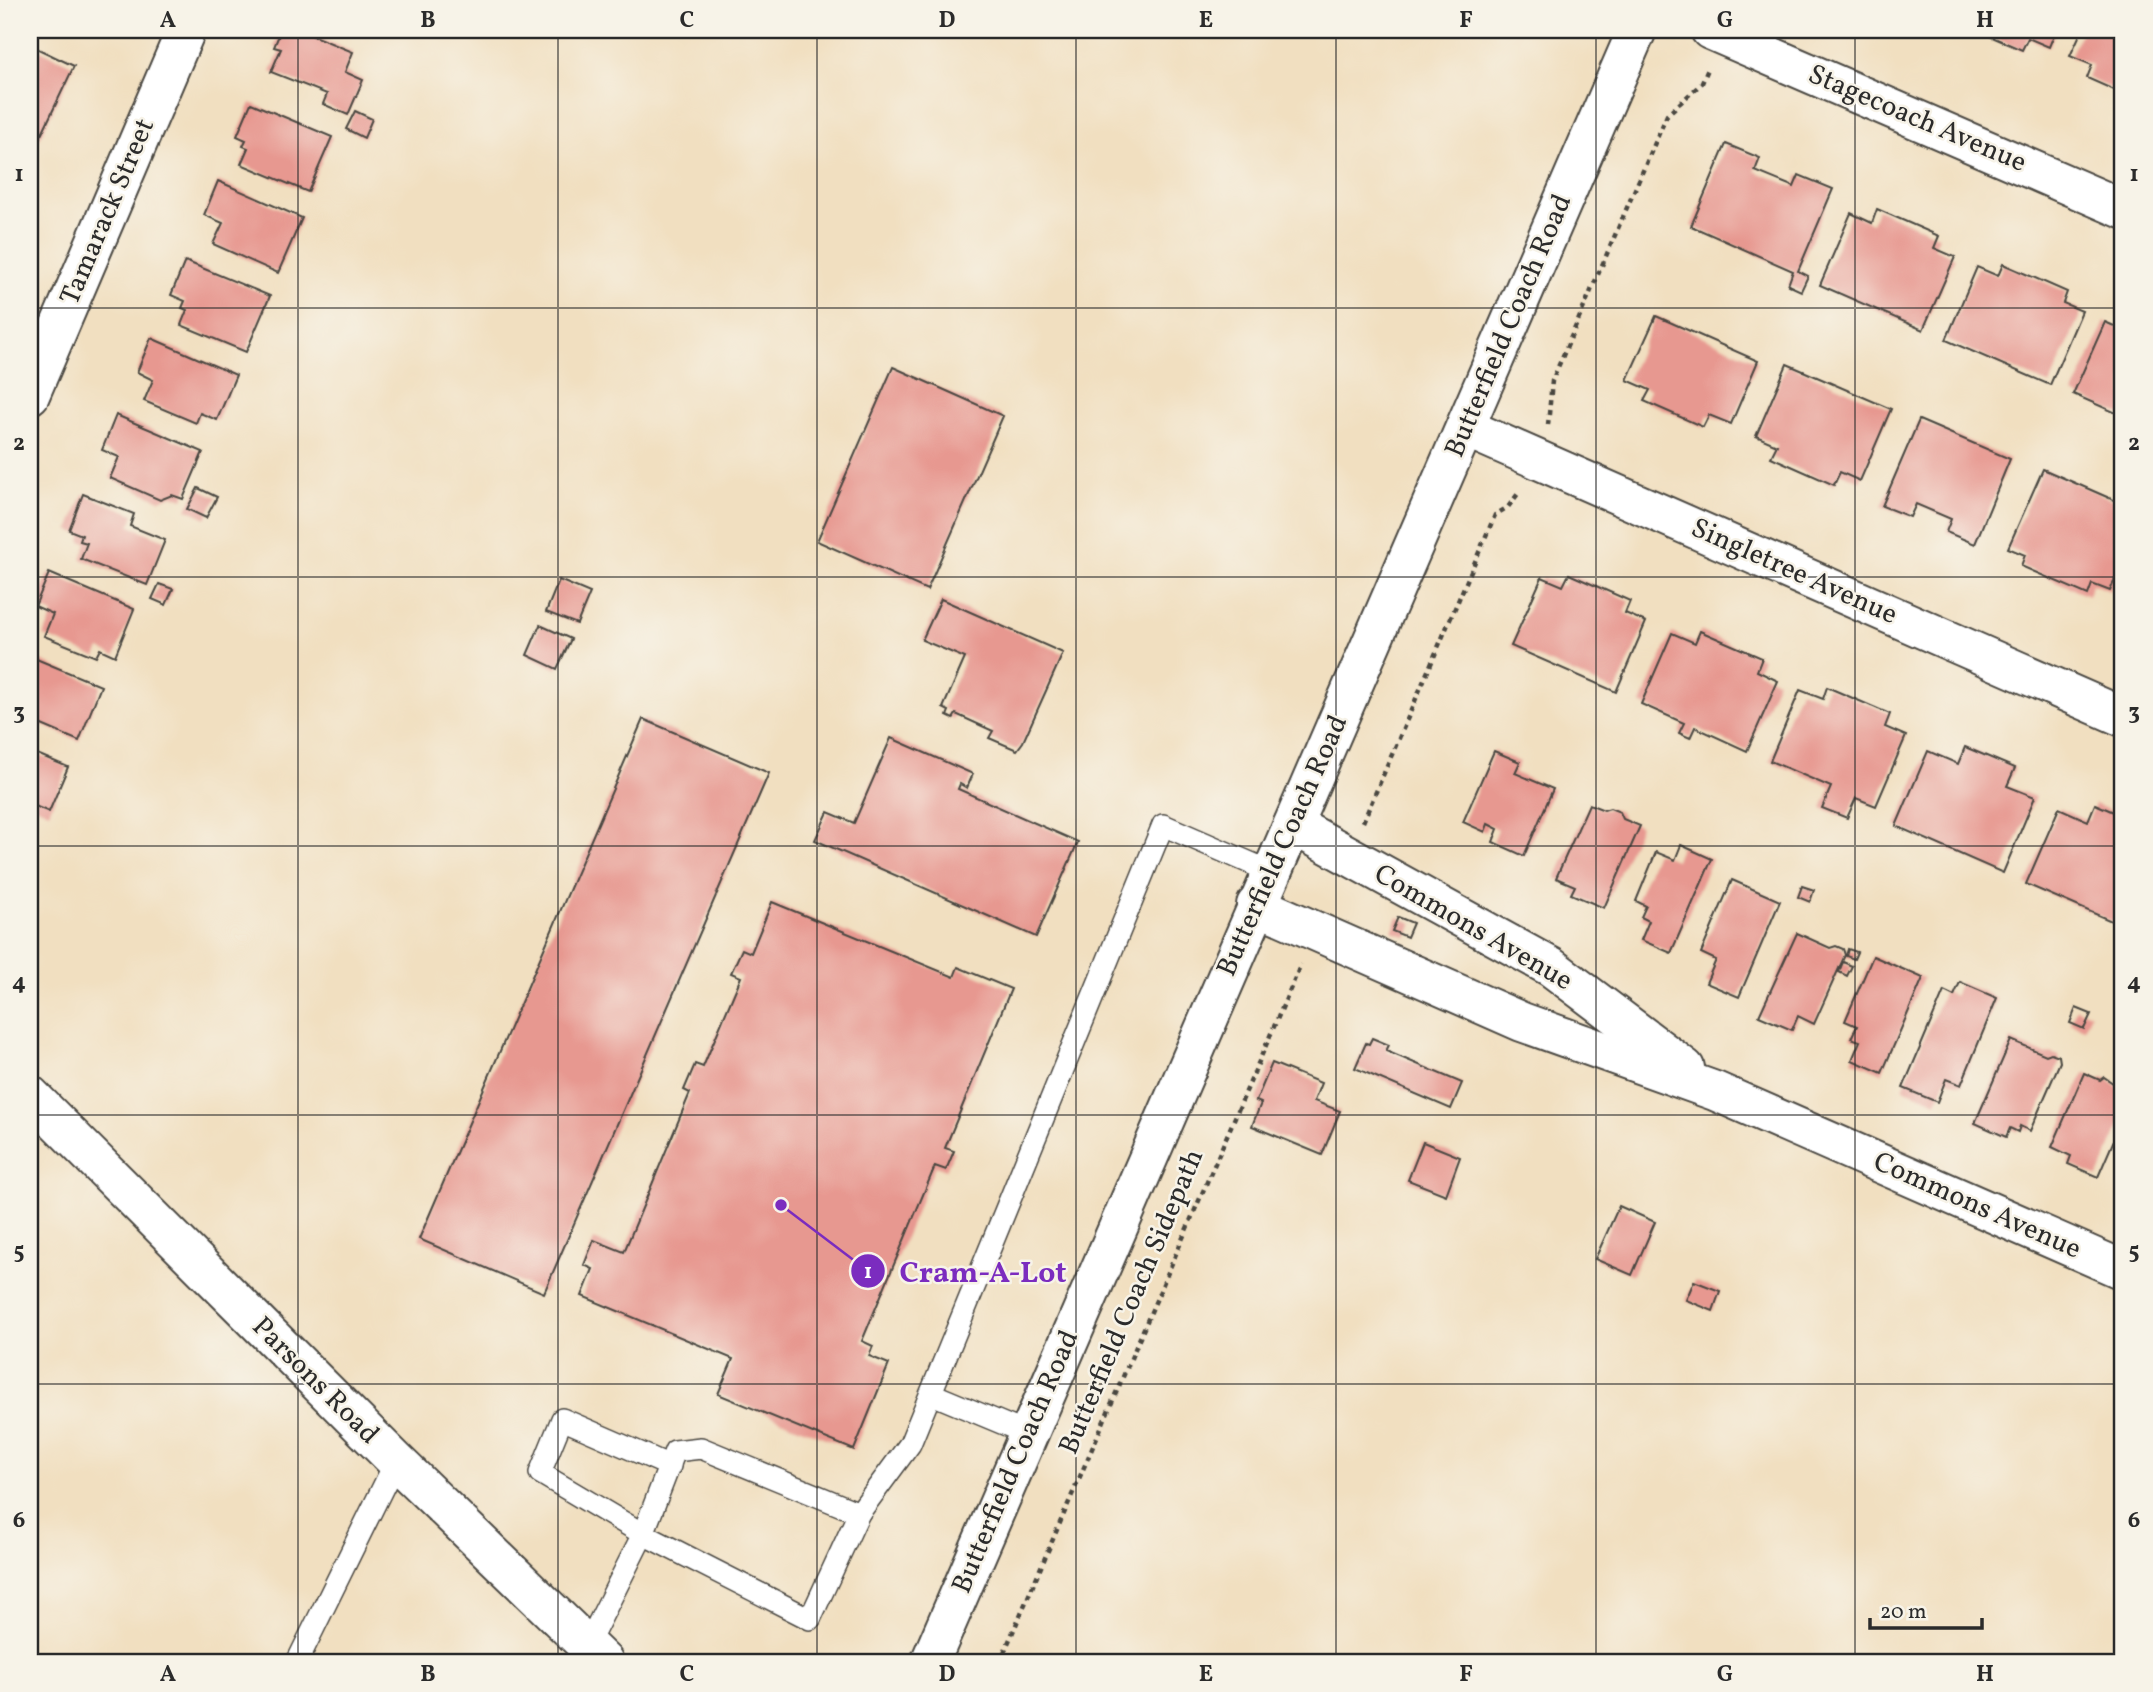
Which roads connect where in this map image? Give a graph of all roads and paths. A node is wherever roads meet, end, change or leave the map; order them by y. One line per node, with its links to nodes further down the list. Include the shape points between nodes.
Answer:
1 (186, 30): 6 (street, Tamarack Street)
2 (1637, 30): 8 (street, Butterfield Coach Road)
3 (1710, 30): 5 (street, Stagecoach Avenue)
4 (1702, 83): 7 (path, via 1667,115 1552,381)
5 (2123, 209)
6 (30, 395)
7 (1550, 421)
8 (1466, 428): 10 (street, Singletree Avenue); 11 (street, Butterfield Coach Road)
9 (1518, 496): 12 (path, via 1495,515)
10 (2123, 717)
11 (1293, 824): 13 (street, Butterfield Coach Road); 15 (street, Commons Avenue, via 1551,967)
12 (1360, 830)
13 (1263, 889): 15 (street, Commons Avenue, via 1522,1022); 18 (lane, via 1163,825); 19 (street, Butterfield Coach Road)
14 (1303, 958): 27 (path, Butterfield Coach Sidepath)
15 (1715, 1091): 17 (street, Commons Avenue)
16 (30, 1095): 20 (street, Parsons Road)
17 (2123, 1270)
18 (932, 1394): 19 (lane); 22 (lane, via 910,1444)
19 (1028, 1434): 26 (street, Butterfield Coach Road)
20 (396, 1461): 24 (street, Parsons Road); 25 (lane)
21 (670, 1466): 22 (lane, via 675,1451 701,1448); 23 (lane); 23 (lane, via 562,1419 540,1473)
22 (859, 1513): 23 (lane, via 810,1619)
23 (643, 1534): 24 (lane)
24 (595, 1654)
25 (298, 1662)
26 (930, 1662)
27 (1000, 1662)

